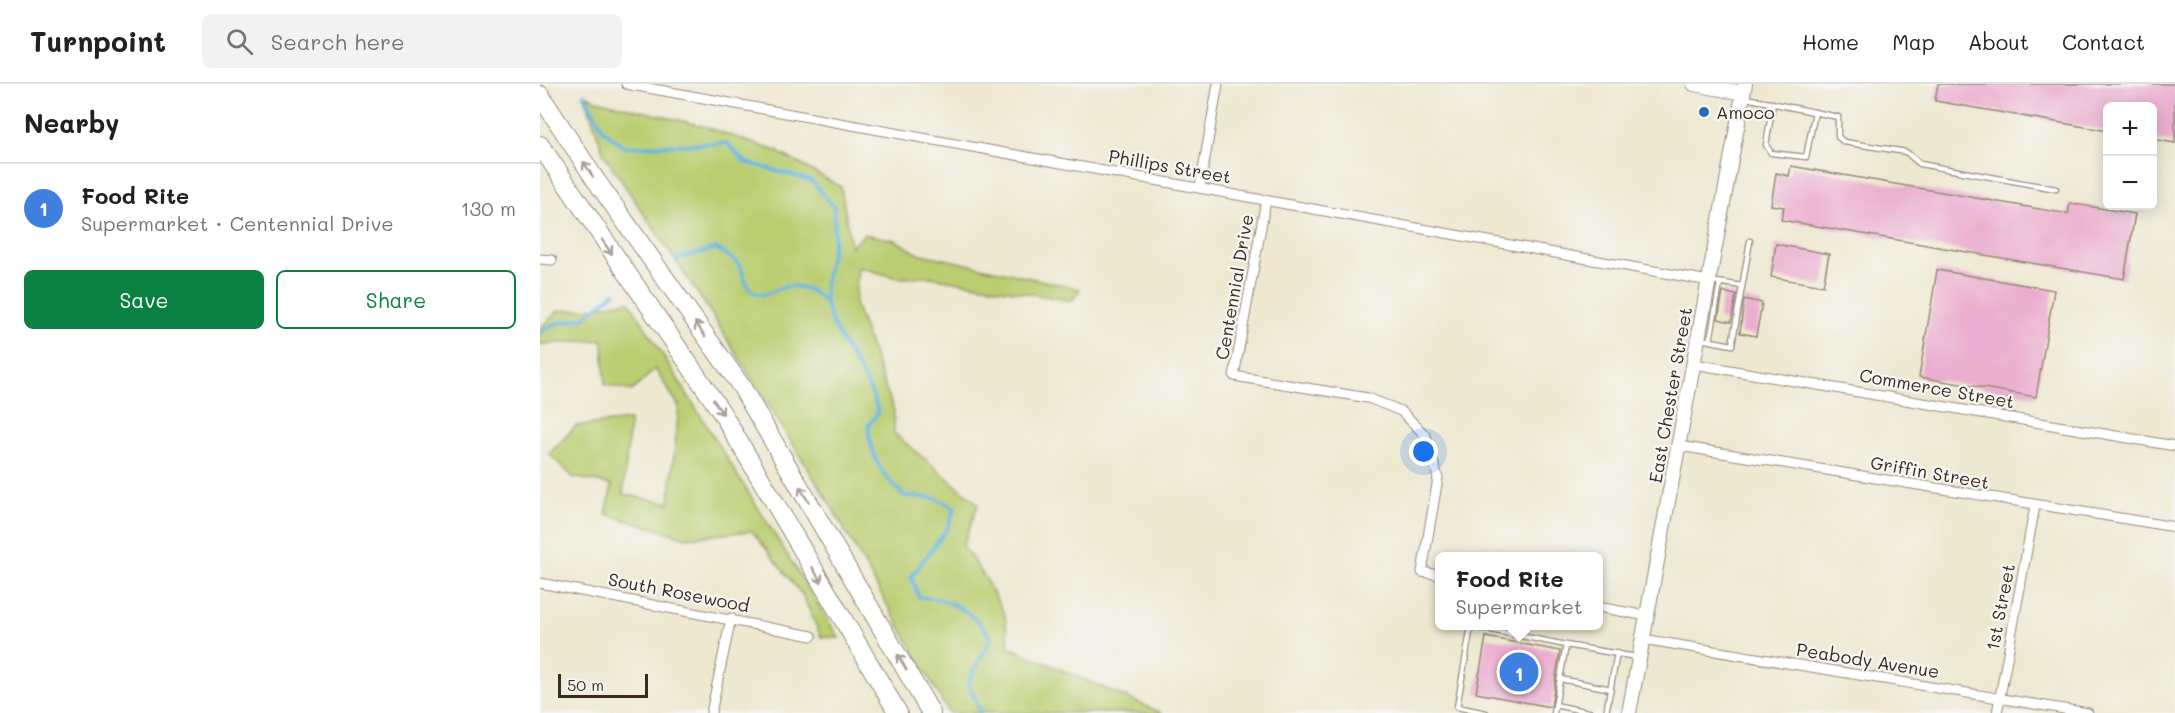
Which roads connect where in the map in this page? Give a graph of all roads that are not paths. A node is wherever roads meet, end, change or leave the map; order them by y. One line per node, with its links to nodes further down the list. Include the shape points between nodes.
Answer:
1 (626, 84): 9 (street, Phillips Street)
2 (1218, 84): 9 (street)
3 (1694, 84): 4 (main road)
4 (1744, 91): 6 (lane); 15 (main road, East Chester Street)
5 (540, 95): 41 (highway, one-way to 5, via 741,386)
6 (1773, 103): 7 (lane); 7 (lane, via 1766,145 1771,153 1806,158)
7 (1815, 112): 10 (lane, via 1838,117 1838,137 1844,142 1906,152 1920,164)
8 (540, 145): 40 (highway, one-way to 40, via 722,413)
9 (1200, 187): 11 (street, Phillips Street)
10 (2056, 189)
11 (1266, 200): 15 (street, Phillips Street); 23 (street, Centennial Drive, via 1234,376 1368,399 1401,411 1426,436 1438,478 1422,572)
12 (1750, 241): 16 (lane)
13 (540, 259): 14 (street)
14 (552, 260)
15 (1714, 282): 16 (lane); 17 (main road, East Chester Street)
16 (1742, 286): 17 (lane, via 1732,345)
17 (1704, 340): 18 (main road, East Chester Street)
18 (1694, 364): 19 (main road, East Chester Street); 20 (street, Commerce Street)
19 (1679, 446): 21 (street, Griffin Street); 26 (main road, East Chester Street)
20 (2175, 446)
21 (2035, 506): 22 (street, Griffin Street); 37 (street, 1st Street)
22 (2175, 527)
23 (1435, 574)
24 (540, 583): 27 (street, South Rosewood)
25 (1603, 608): 26 (street)
26 (1647, 616): 31 (main road, East Chester Street)
27 (731, 618): 30 (street, South Rosewood); 39 (street)
28 (1470, 630): 42 (lane, via 1457,707)
29 (1491, 630): 32 (lane)
30 (812, 636)
31 (1642, 639): 34 (main road, East Chester Street); 37 (street, Peabody Avenue)
32 (1566, 645): 33 (lane); 35 (lane)
33 (1617, 653): 34 (lane); 36 (lane)
34 (1639, 657): 46 (main road, East Chester Street)
35 (1560, 679): 36 (lane); 38 (lane)
36 (1611, 689): 45 (lane)
37 (2000, 698): 47 (street, 1st Street); 48 (street, Peabody Avenue)
38 (1555, 705): 43 (lane); 44 (lane)
39 (711, 713)
40 (898, 713)
41 (931, 713)
42 (1486, 713)
43 (1554, 713)
44 (1593, 713)
45 (1606, 713)
46 (1629, 713)
47 (1997, 713)
48 (2088, 713)

